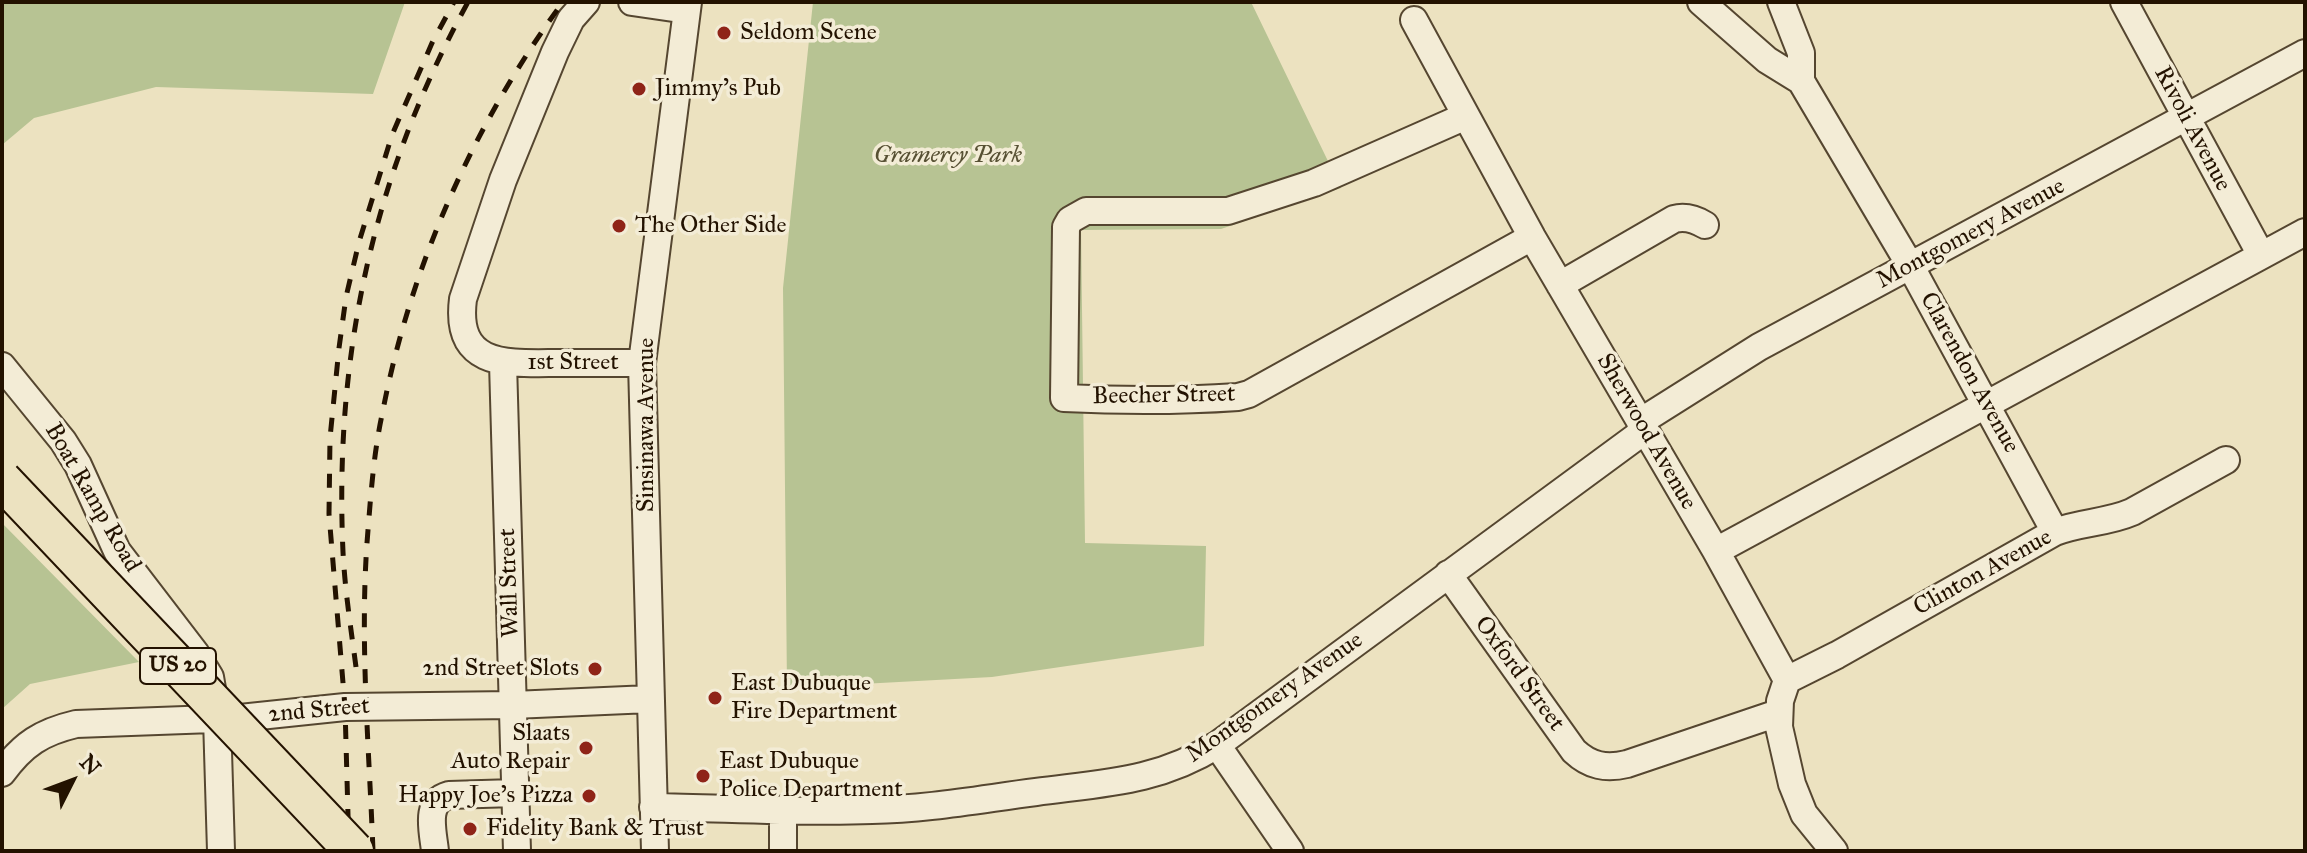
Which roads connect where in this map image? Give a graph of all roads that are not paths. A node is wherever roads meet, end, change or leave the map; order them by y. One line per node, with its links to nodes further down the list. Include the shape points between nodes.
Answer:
1 (586, 2): 18 (street, via 555,52 503,180 463,299 463,332 469,343)
2 (632, 2): 6 (street)
3 (1701, 2): 9 (street, via 1767,60)
4 (1781, 2): 9 (street, Clarendon Avenue, via 1801,53)
5 (2124, 2): 11 (street, Rivoli Avenue)
6 (688, 6): 19 (street, Sinsinawa Avenue)
7 (1414, 20): 10 (street, Sherwood Avenue)
8 (2305, 53): 11 (street, Montgomery Avenue)
9 (1801, 81): 16 (street, Clarendon Avenue)
10 (1466, 116): 14 (street, Sherwood Avenue); 14 (street, Beecher Street, via 1314,183 1228,211 1078,213 1066,227 1064,398 1170,400 1249,394)
11 (2185, 117): 15 (street, Rivoli Avenue); 16 (street, Montgomery Avenue)
12 (1705, 225): 17 (street, via 1674,219)
13 (2305, 232): 15 (street)
14 (1532, 237): 17 (street, Sherwood Avenue)
15 (2261, 255): 21 (street)
16 (1911, 267): 21 (street, Clarendon Avenue); 22 (street, Montgomery Avenue, via 1759,347)
17 (1560, 285): 22 (street, Sherwood Avenue)
18 (503, 363): 19 (street, 1st Street); 30 (street, Wall Street)
19 (642, 363): 29 (street, Sinsinawa Avenue)
20 (2, 366): 32 (street, Boat Ramp Road, via 63,441 117,551 196,654 210,677)
21 (1987, 405): 25 (street, Clarendon Avenue); 26 (street)
22 (1642, 426): 26 (street, Sherwood Avenue); 27 (street, Montgomery Avenue)
23 (2226, 460): 25 (street, Clinton Avenue, via 2132,512)
24 (2, 480): 39 (highway, US 20, bridge)
25 (2055, 532): 28 (street, Clinton Avenue)
26 (1716, 551): 28 (street, Sherwood Avenue)
27 (1448, 574): 31 (street, Oxford Street, via 1574,751 1597,766 1627,764); 33 (street, Montgomery Avenue)
28 (1787, 680): 31 (street)
29 (650, 699): 30 (street, 2nd Street); 36 (street, Sinsinawa Avenue)
30 (513, 705): 32 (street, 2nd Street, via 345,707); 35 (street, Wall Street)
31 (1778, 713): 45 (street, via 1797,800)
32 (217, 718): 34 (street, 2nd Street, via 54,729 35,738); 38 (street, Boat Ramp Road)
33 (1217, 745): 37 (street, Montgomery Avenue, via 1171,769 1105,783 940,805); 44 (street)
34 (3, 771)
35 (515, 793): 40 (street, via 441,797 432,812); 41 (street, Wall Street)
36 (653, 807): 37 (street, Montgomery Avenue); 42 (street, Sinsinawa Avenue)
37 (783, 809): 43 (street)
38 (221, 851)
39 (354, 851)
40 (435, 851)
41 (517, 851)
42 (655, 851)
43 (783, 851)
44 (1290, 851)
45 (1834, 851)

